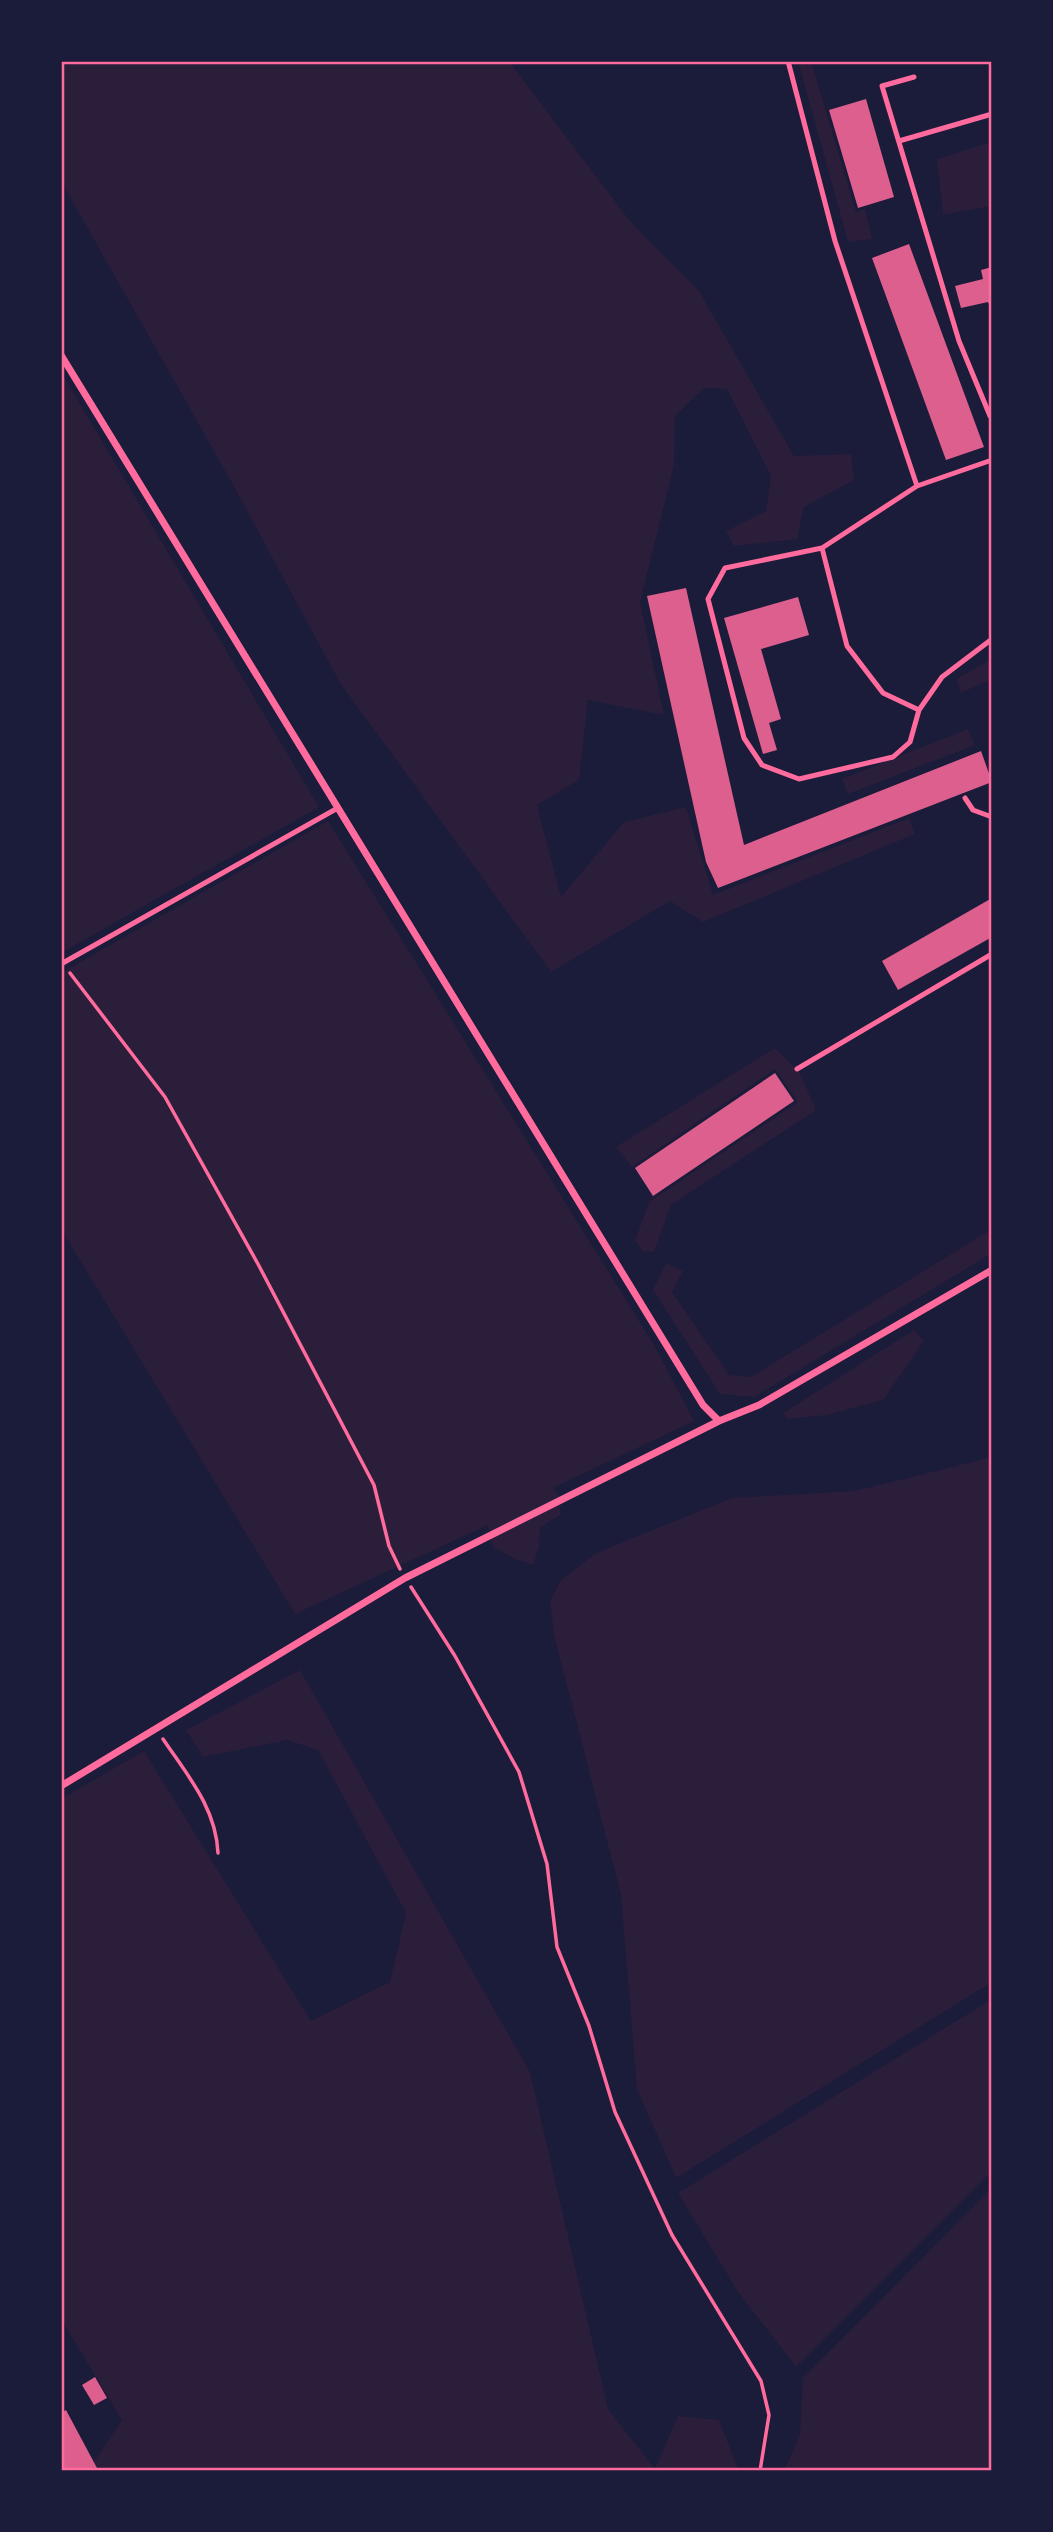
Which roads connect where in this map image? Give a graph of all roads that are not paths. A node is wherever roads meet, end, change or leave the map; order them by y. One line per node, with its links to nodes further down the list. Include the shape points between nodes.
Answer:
1 (788, 61): 8 (lane, via 835,241)
2 (914, 77): 4 (lane, via 883,86)
3 (992, 114): 4 (lane)
4 (899, 141): 6 (lane, via 959,341)
5 (61, 355): 13 (street)
6 (991, 418)
7 (992, 460): 8 (lane)
8 (917, 486): 9 (lane)
9 (822, 548): 11 (lane, via 847,646 883,693); 11 (lane, via 725,568 708,599 744,738 762,765 799,779 893,757 910,742)
10 (992, 639): 11 (lane, via 942,677)
11 (919, 710)
12 (965, 798): 14 (lane, via 973,810)
13 (336, 809): 16 (lane); 19 (street, via 703,1405)
14 (992, 817)
15 (992, 954): 17 (lane)
16 (62, 963)
17 (797, 1069)
18 (992, 1270): 19 (street, via 760,1405)
19 (719, 1420): 20 (street, via 405,1578)
20 (61, 1786)

